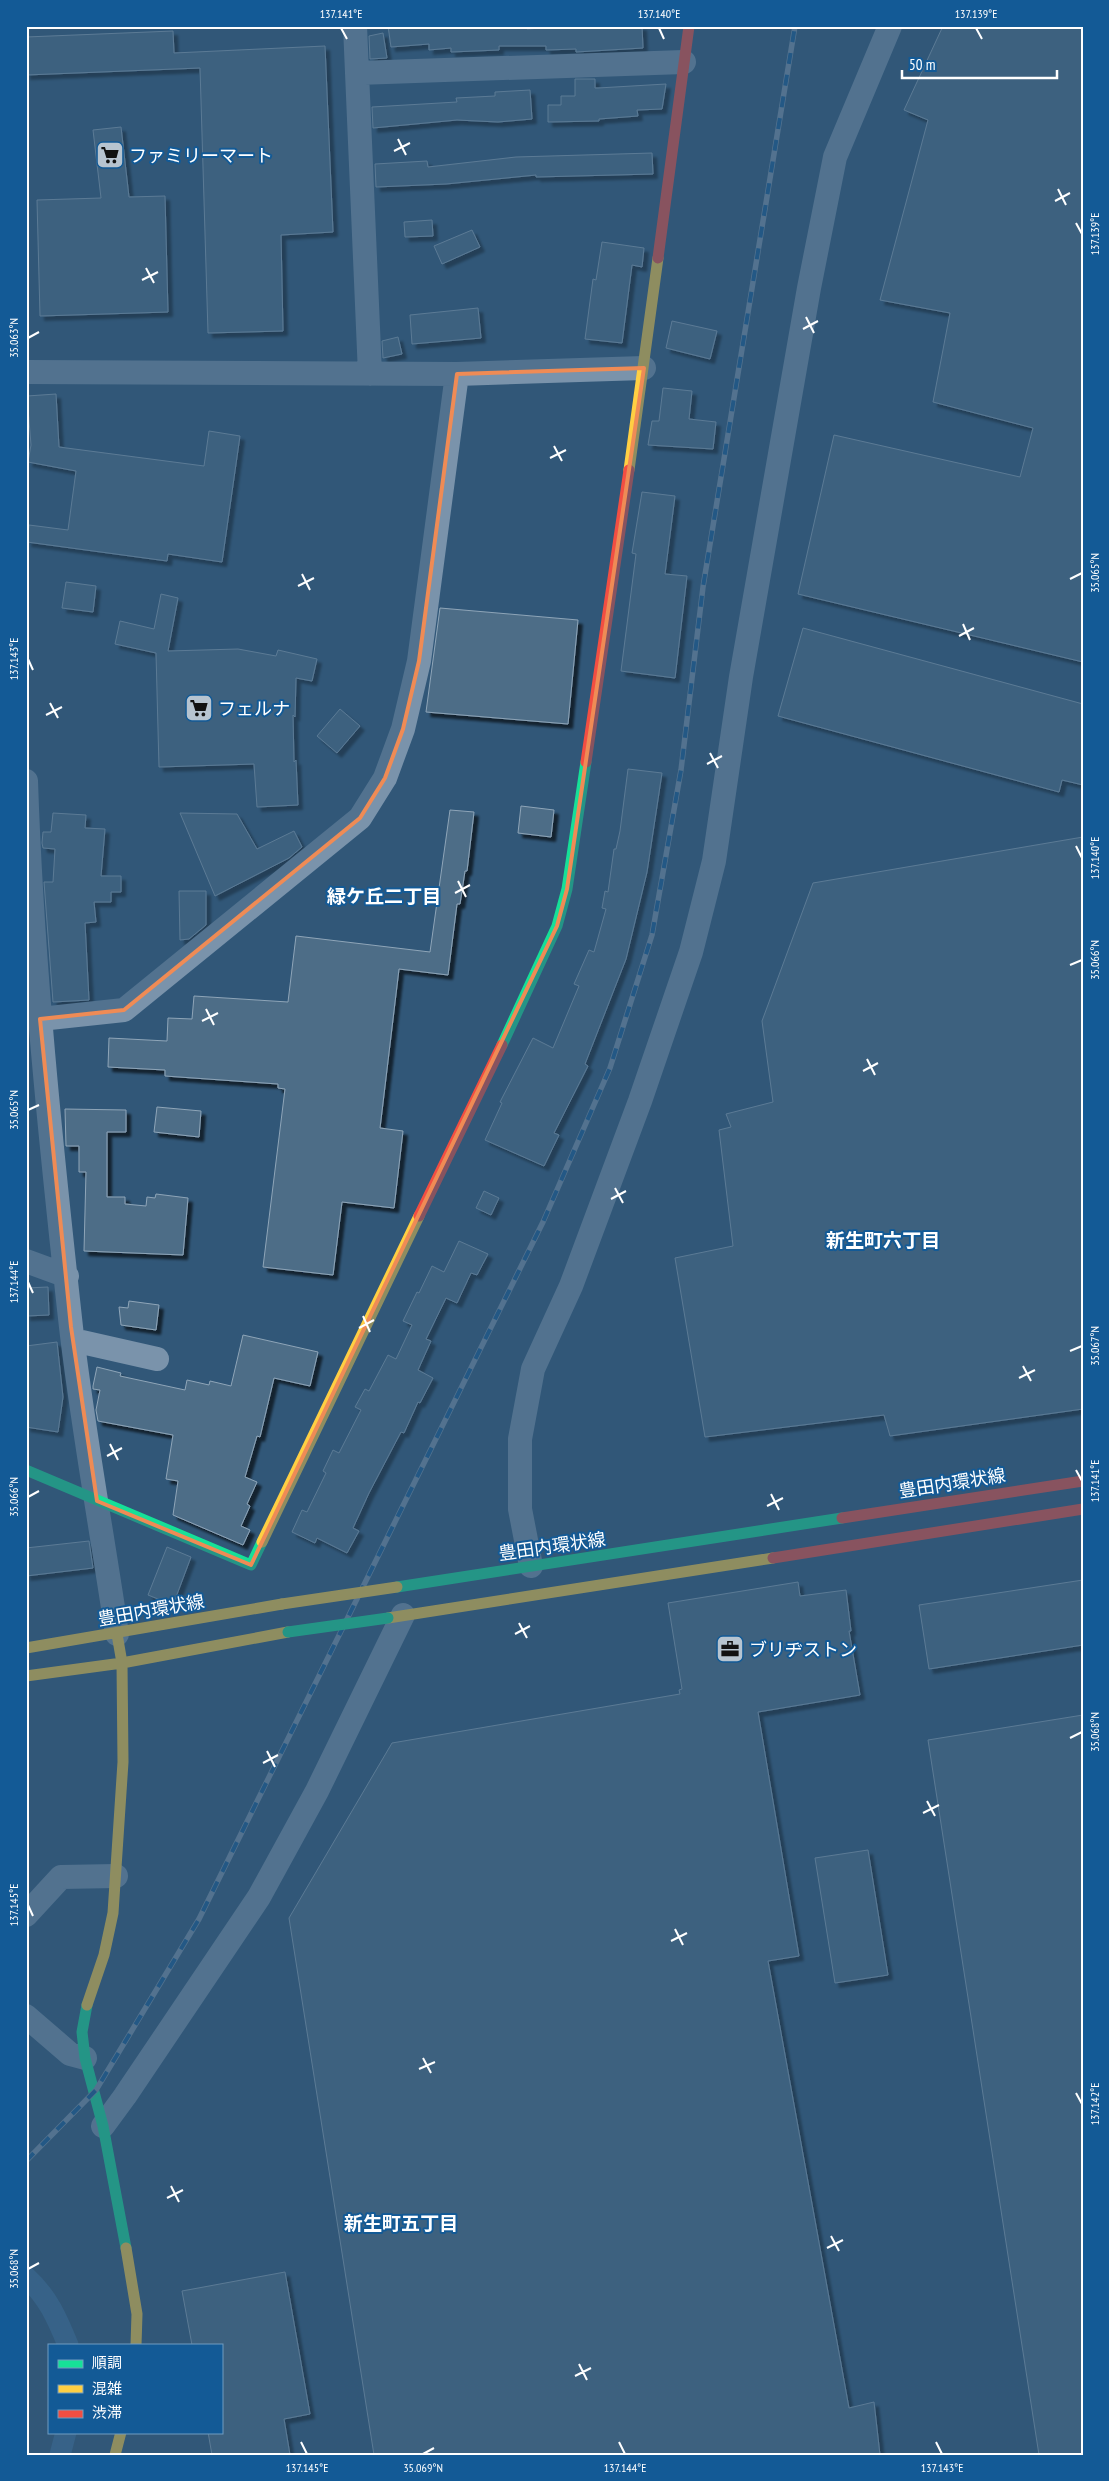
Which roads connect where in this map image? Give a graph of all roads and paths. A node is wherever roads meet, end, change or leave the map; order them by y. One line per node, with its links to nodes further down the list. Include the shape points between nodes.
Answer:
1 (355, 26): 5 (street)
2 (689, 26): 4 (street)
3 (890, 26): 21 (street, via 835,157 742,667 714,861 691,952 640,1101 574,1276 534,1369 520,1439 520,1509)
4 (684, 62): 5 (street); 6 (street)
5 (357, 73): 8 (street)
6 (644, 368): 9 (street); 19 (street, via 567,889 557,926 256,1556 251,1565)
7 (26, 372): 8 (street)
8 (370, 374): 9 (street)
9 (457, 374): 12 (street, via 419,661 403,729 385,778 360,818 124,1010)
10 (26, 781): 11 (street)
11 (27, 853): 12 (street)
12 (40, 1019): 14 (street, via 50,1149)
13 (26, 1261): 14 (street)
14 (67, 1276): 15 (street)
15 (73, 1340): 16 (street); 19 (street)
16 (157, 1359)
17 (26, 1470): 19 (street)
18 (1083, 1481): 21 (street, 豊田内環状線)
19 (97, 1501): 23 (street)
20 (1083, 1509): 22 (street)
21 (531, 1566): 23 (street, 豊田内環状線, bridge, via 282,1604)
22 (395, 1616): 25 (street, bridge); 31 (street, via 317,1791 259,1897)
23 (117, 1634): 24 (street, 豊田内環状線); 25 (street)
24 (26, 1648)
25 (122, 1663): 26 (street); 27 (street, via 123,1762)
26 (26, 1676)
27 (116, 1876): 28 (street, via 61,1877); 30 (street, via 113,1913 104,1955 88,2000 82,2032)
28 (26, 1915)
29 (26, 2016): 30 (street, via 70,2054)
30 (85, 2058): 31 (street)
31 (102, 2126): 32 (street, via 132,2278 137,2314)
32 (136, 2344)
33 (120, 2434): 34 (street)
34 (115, 2455)

